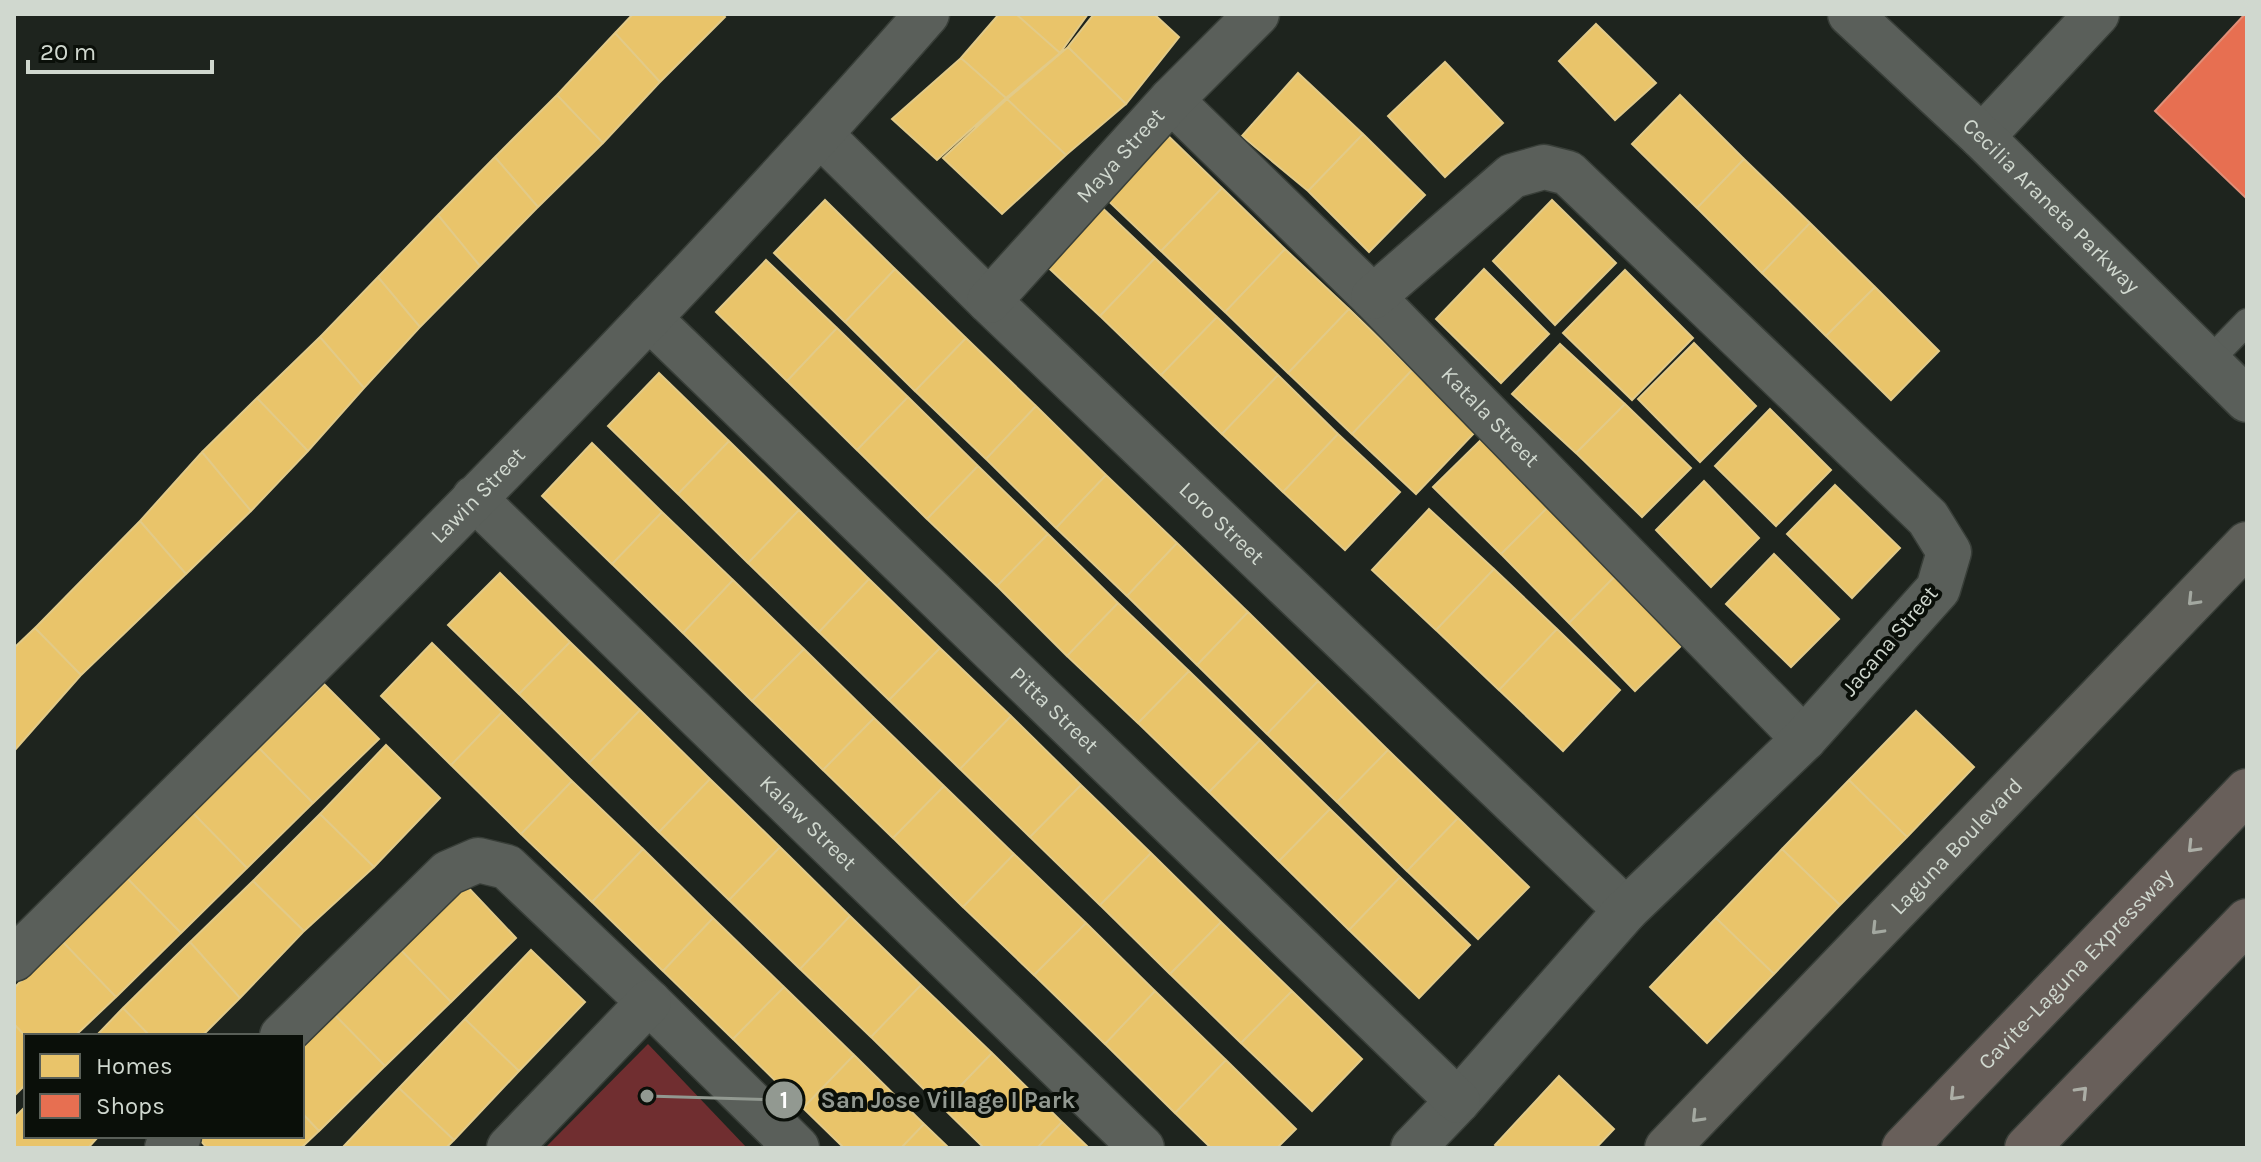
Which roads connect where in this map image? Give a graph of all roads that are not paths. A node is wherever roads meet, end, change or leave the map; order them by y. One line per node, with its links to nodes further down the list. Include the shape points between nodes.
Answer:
1 (927, 14): 6 (street, Lawin Street)
2 (1257, 14): 5 (street, Maya Street)
3 (1850, 14): 7 (street, Cecilia Araneta Parkway)
4 (2097, 14): 7 (street)
5 (1171, 100): 8 (street, Katala Street); 9 (street, Maya Street)
6 (821, 135): 9 (street, Loro Street); 10 (street, Lawin Street)
7 (1982, 137): 12 (street, Cecilia Araneta Parkway)
8 (1373, 297): 16 (street, Katala Street); 16 (street, Jacana Street, via 1512,176 1544,167 1568,173 1928,518 1949,552 1938,589)
9 (989, 301): 18 (street, Loro Street)
10 (649, 318): 14 (street, Lawin Street); 23 (street, Pitta Street)
11 (2247, 322): 12 (lane)
12 (2208, 362): 13 (street, Cecilia Araneta Parkway)
13 (2247, 400)
14 (474, 498): 20 (street, Lawin Street); 26 (street, Kalaw Street)
15 (2247, 544): 28 (main road, Laguna Boulevard, one-way to 28)
16 (1804, 739): 18 (street, Jacana Street)
17 (2247, 791): 29 (highway, Cavite–Laguna Expressway, one-way to 29)
18 (1626, 910): 23 (street, Jacana Street)
19 (2247, 921): 30 (highway, one-way to 19)
20 (14, 959)
21 (649, 1002): 22 (street, via 507,867 478,860 448,873); 24 (street); 25 (street)
22 (284, 1034)
23 (1458, 1101): 27 (street, Jacana Street)
24 (509, 1148)
25 (797, 1148)
26 (1142, 1148)
27 (1413, 1148)
28 (1667, 1148)
29 (1904, 1148)
30 (2027, 1148)

